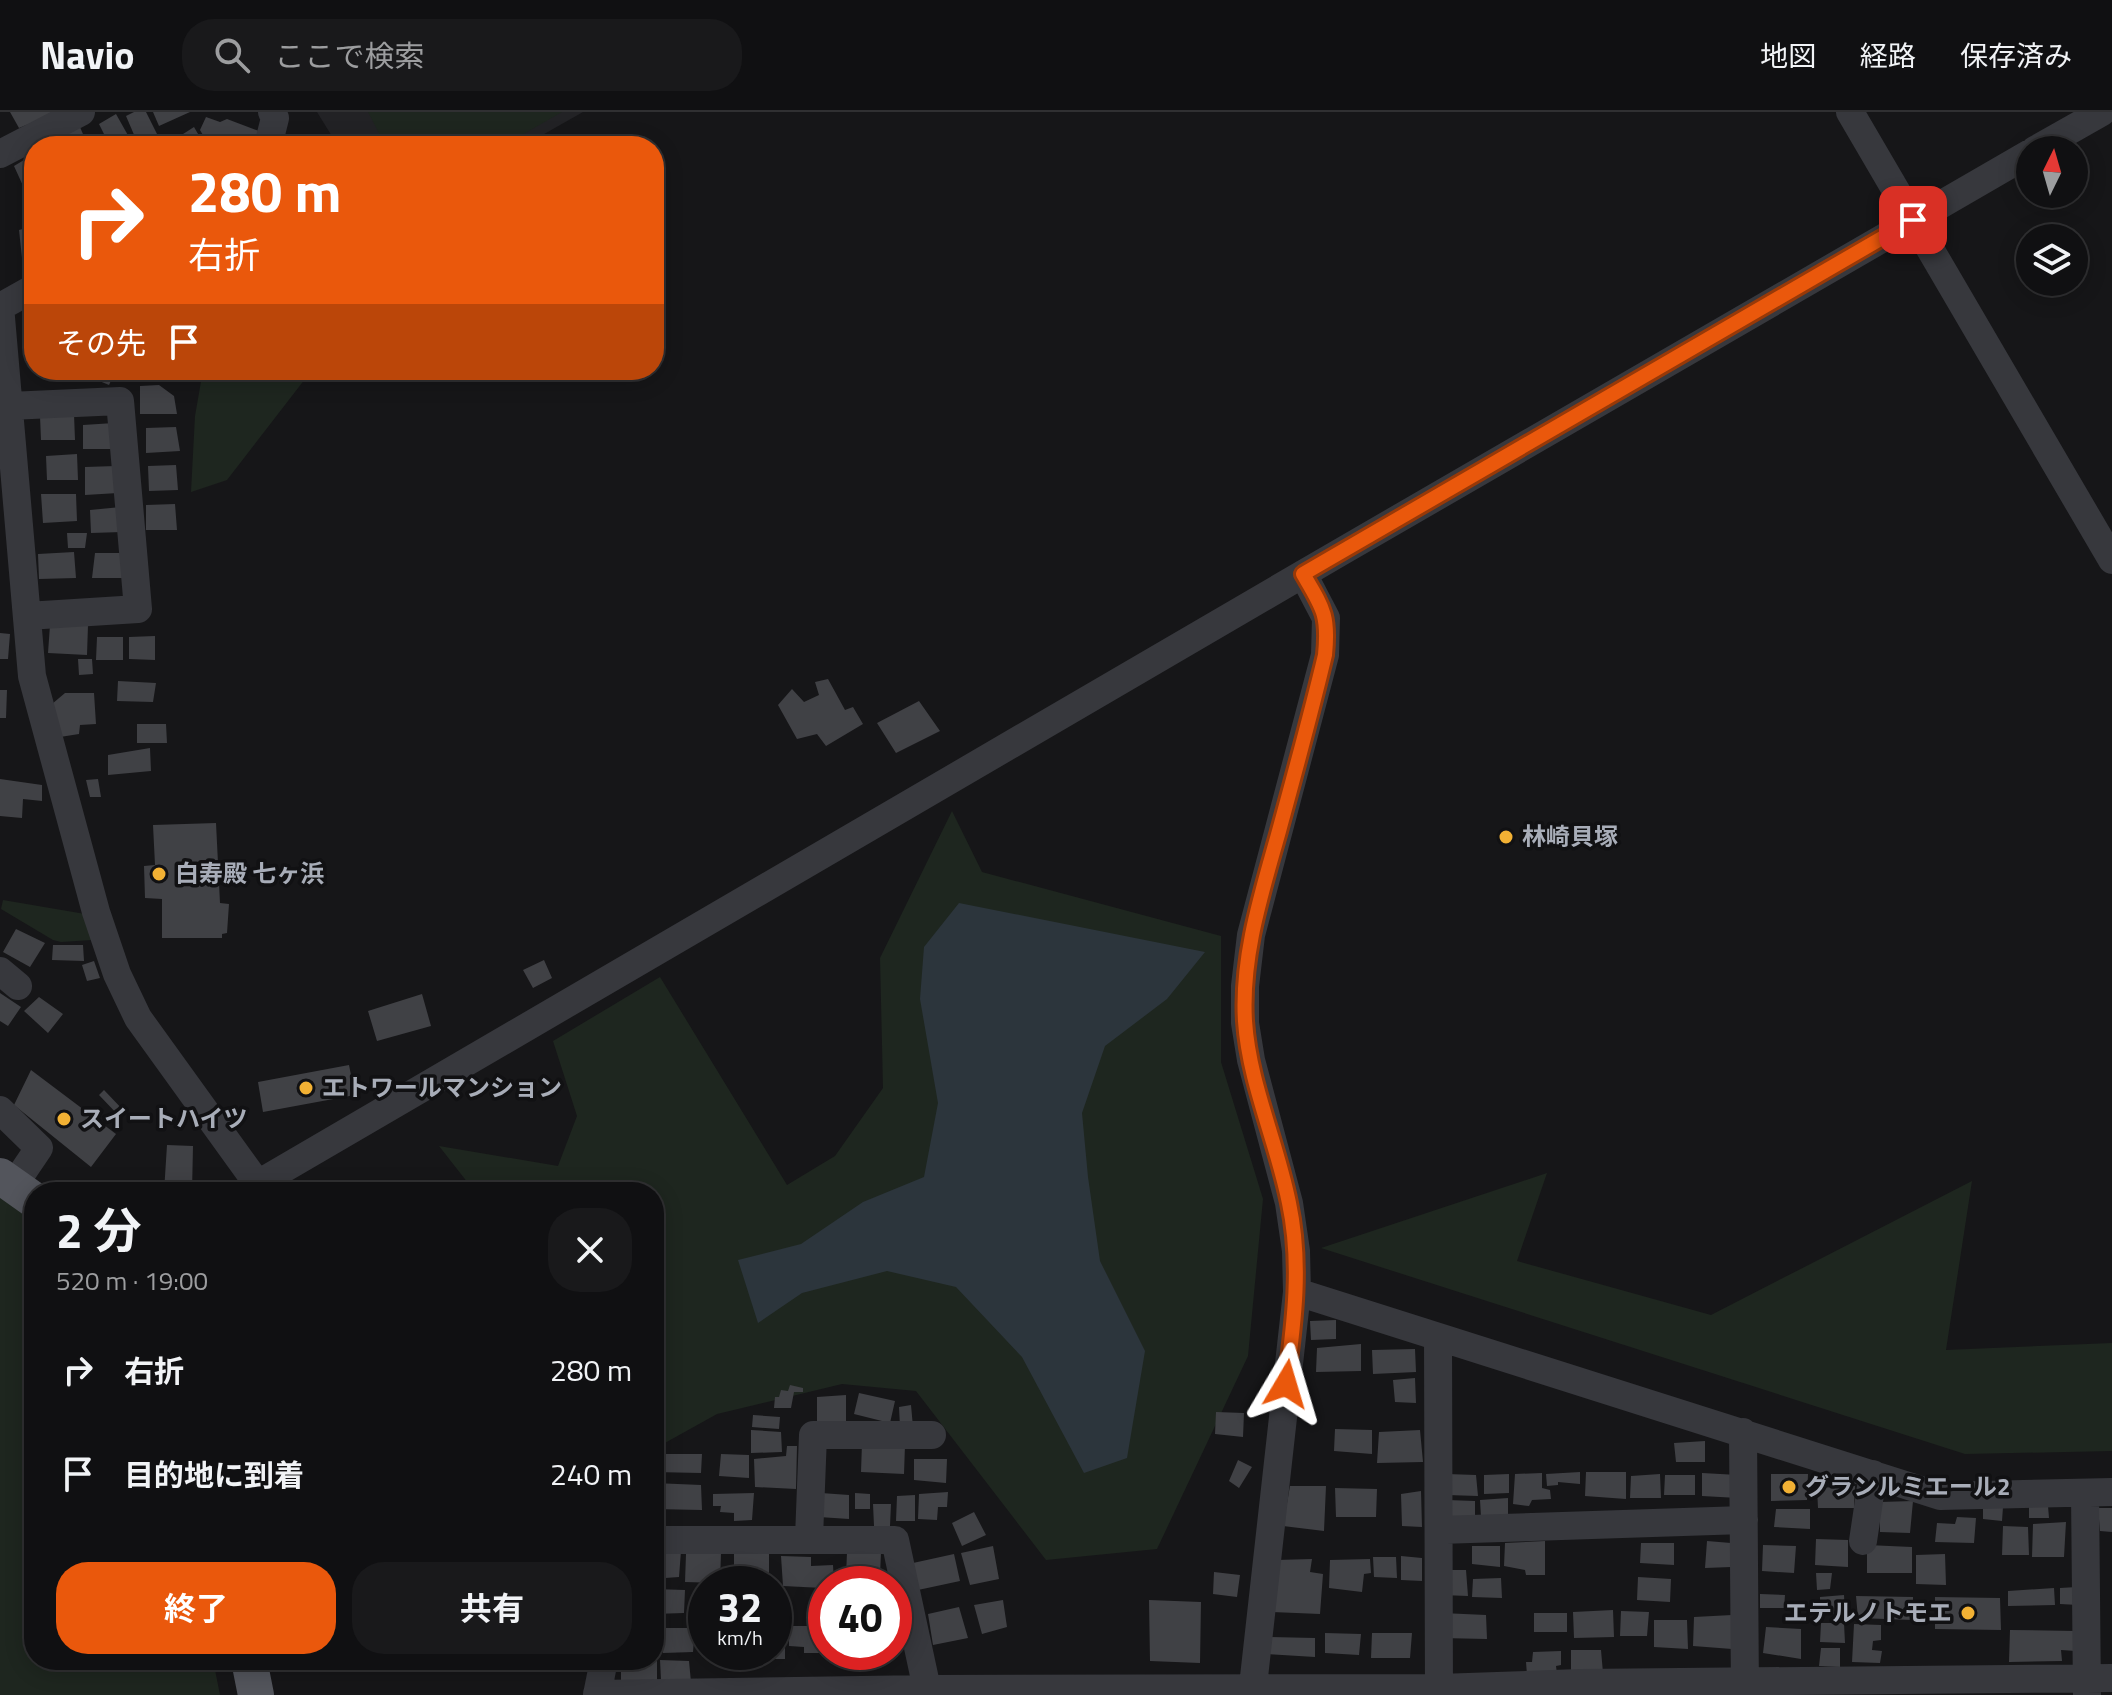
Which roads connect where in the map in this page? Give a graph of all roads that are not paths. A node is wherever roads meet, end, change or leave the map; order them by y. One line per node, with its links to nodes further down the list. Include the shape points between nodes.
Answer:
1 (81, 112): 5 (street)
2 (272, 112): 6 (street)
3 (1850, 112): 11 (street)
4 (2102, 112): 7 (street)
5 (35, 136)
6 (270, 136)
7 (2060, 136)
8 (24, 142): 9 (street)
9 (0, 154)
10 (2016, 161): 11 (street)
11 (1913, 220): 15 (street); 16 (street)
12 (24, 293): 13 (street)
13 (0, 306): 14 (street)
14 (9, 406): 17 (street); 17 (street, via 120,401 137,594 138,609)
15 (2112, 560)
16 (1303, 574): 20 (street); 22 (street, via 1326,618 1325,655 1251,935 1245,986 1251,1060 1289,1203)
17 (27, 616): 19 (street, via 32,676 117,974 138,1018)
18 (0, 1110): 21 (street, via 39,1148)
19 (247, 1182)
20 (261, 1182)
21 (16, 1187)
22 (1297, 1292): 23 (street); 40 (street)
23 (1438, 1338): 24 (street); 29 (street)
24 (1743, 1432): 26 (street); 28 (street)
25 (932, 1435): 30 (street, via 813,1435)
26 (1873, 1474): 27 (street, via 1940,1496); 32 (street)
27 (2099, 1492): 35 (street)
28 (1744, 1520): 29 (street); 36 (street)
29 (1439, 1530): 38 (street)
30 (809, 1538): 31 (street); 37 (street, via 895,1540)
31 (664, 1540)
32 (1863, 1541)
33 (251, 1670): 43 (main road)
34 (602, 1670): 41 (street)
35 (2095, 1684): 36 (street)
36 (1745, 1688): 38 (street)
37 (927, 1689): 39 (street); 42 (street)
38 (1439, 1691): 40 (street)
39 (1062, 1692): 40 (street)
40 (1252, 1692)
41 (597, 1694): 42 (street)
42 (730, 1694)
43 (256, 1695)

